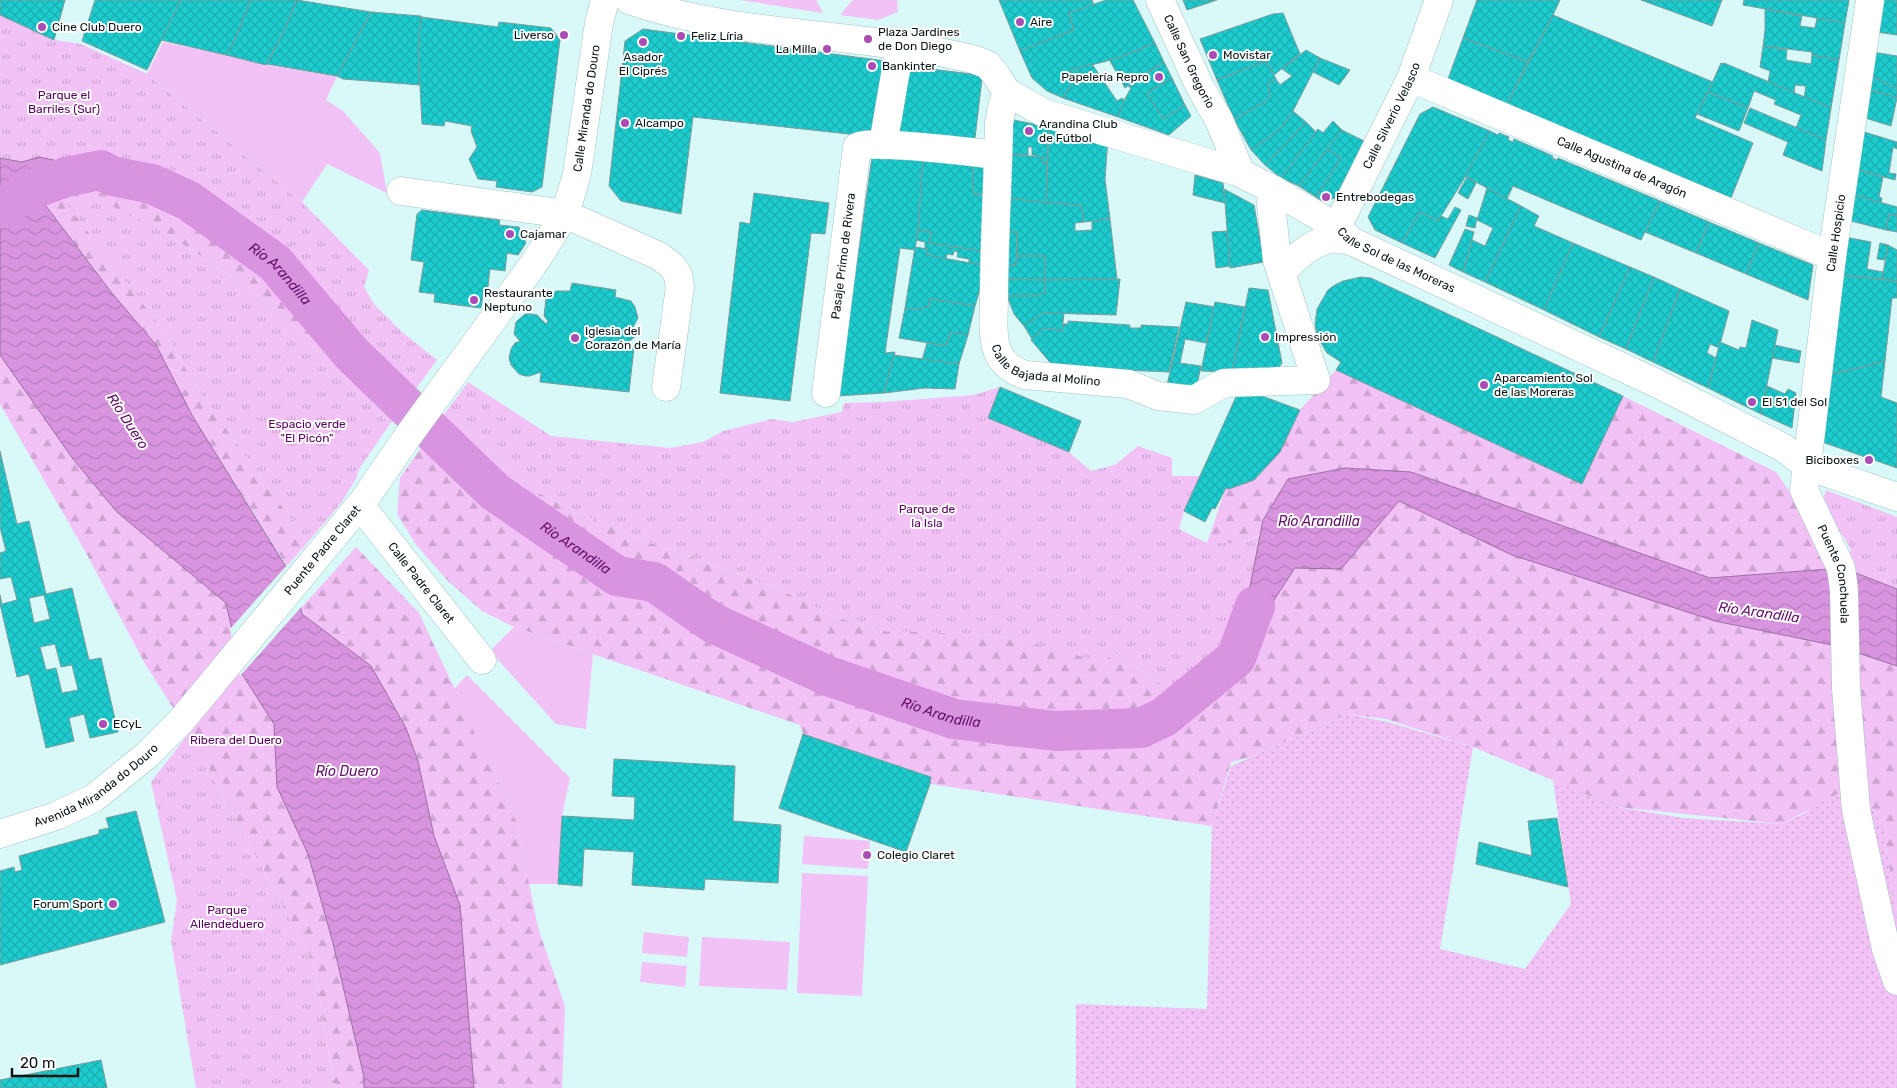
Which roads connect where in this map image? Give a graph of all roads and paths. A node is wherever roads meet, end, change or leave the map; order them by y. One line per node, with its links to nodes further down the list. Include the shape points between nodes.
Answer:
1 (605, 0): 17 (street, Calle Miranda do Douro, via 578,174)
2 (628, 0): 6 (street, via 708,22)
3 (1160, 0): 9 (street, Calle San Gregorio)
4 (1439, 0): 7 (street, Calle Silverio Velasco)
5 (1870, 0): 19 (street, Calle Hospicio)
6 (900, 46): 8 (street, Calle Sol de las Moreras, via 963,57 988,65); 10 (street)
7 (1411, 78): 18 (street, Calle Silverio Velasco); 19 (street, Calle Agustina de Aragón)
8 (1007, 92): 11 (street, Calle Bajada al Molino, via 1000,113); 12 (street, Calle Sol de las Moreras, via 1044,113)
9 (1219, 120): 12 (street, Calle San Gregorio, via 1214,134); 13 (street, Calle San Gregorio)
10 (883, 145): 11 (street, Pasaje Primo de Rivera); 23 (street, Pasaje Primo de Rivera, via 860,145 855,154)
11 (998, 155): 20 (street, Calle Bajada al Molino, via 994,333 1000,355 1009,368 1025,375 1128,384 1158,396 1194,400 1224,383 1316,380)
12 (1192, 159): 13 (street, Calle Sol de las Moreras)
13 (1238, 172): 14 (street, Calle Sol de las Moreras)
14 (1274, 190): 16 (street, Calle Sol de las Moreras); 20 (street, via 1271,203 1277,260)
15 (401, 191): 17 (street)
16 (1297, 205): 18 (street, Calle Sol de las Moreras); 20 (street)
17 (565, 214): 21 (street, Calle Miranda do Douro, via 535,262); 22 (street, via 659,256 678,275 680,287)
18 (1344, 234): 20 (street, via 1299,254); 24 (street, Calle Sol de las Moreras, via 1784,448)
19 (1832, 256): 24 (street, Calle Hospicio)
20 (1286, 274)
21 (455, 373): 26 (street, Puente Padre Claret)
22 (666, 387)
23 (826, 394)
24 (1807, 466): 25 (street, Calle Sol de las Moreras); 30 (street, Puente Conchuela, via 1804,490 1841,568 1846,688 1859,825 1886,948)
25 (1897, 497)
26 (360, 506): 27 (street, Calle Padre Claret); 28 (street, Puente Padre Claret)
27 (482, 660)
28 (182, 721): 29 (street, Avenida Miranda do Douro, via 147,755 94,798 56,816)
29 (0, 834)
30 (1897, 981)

